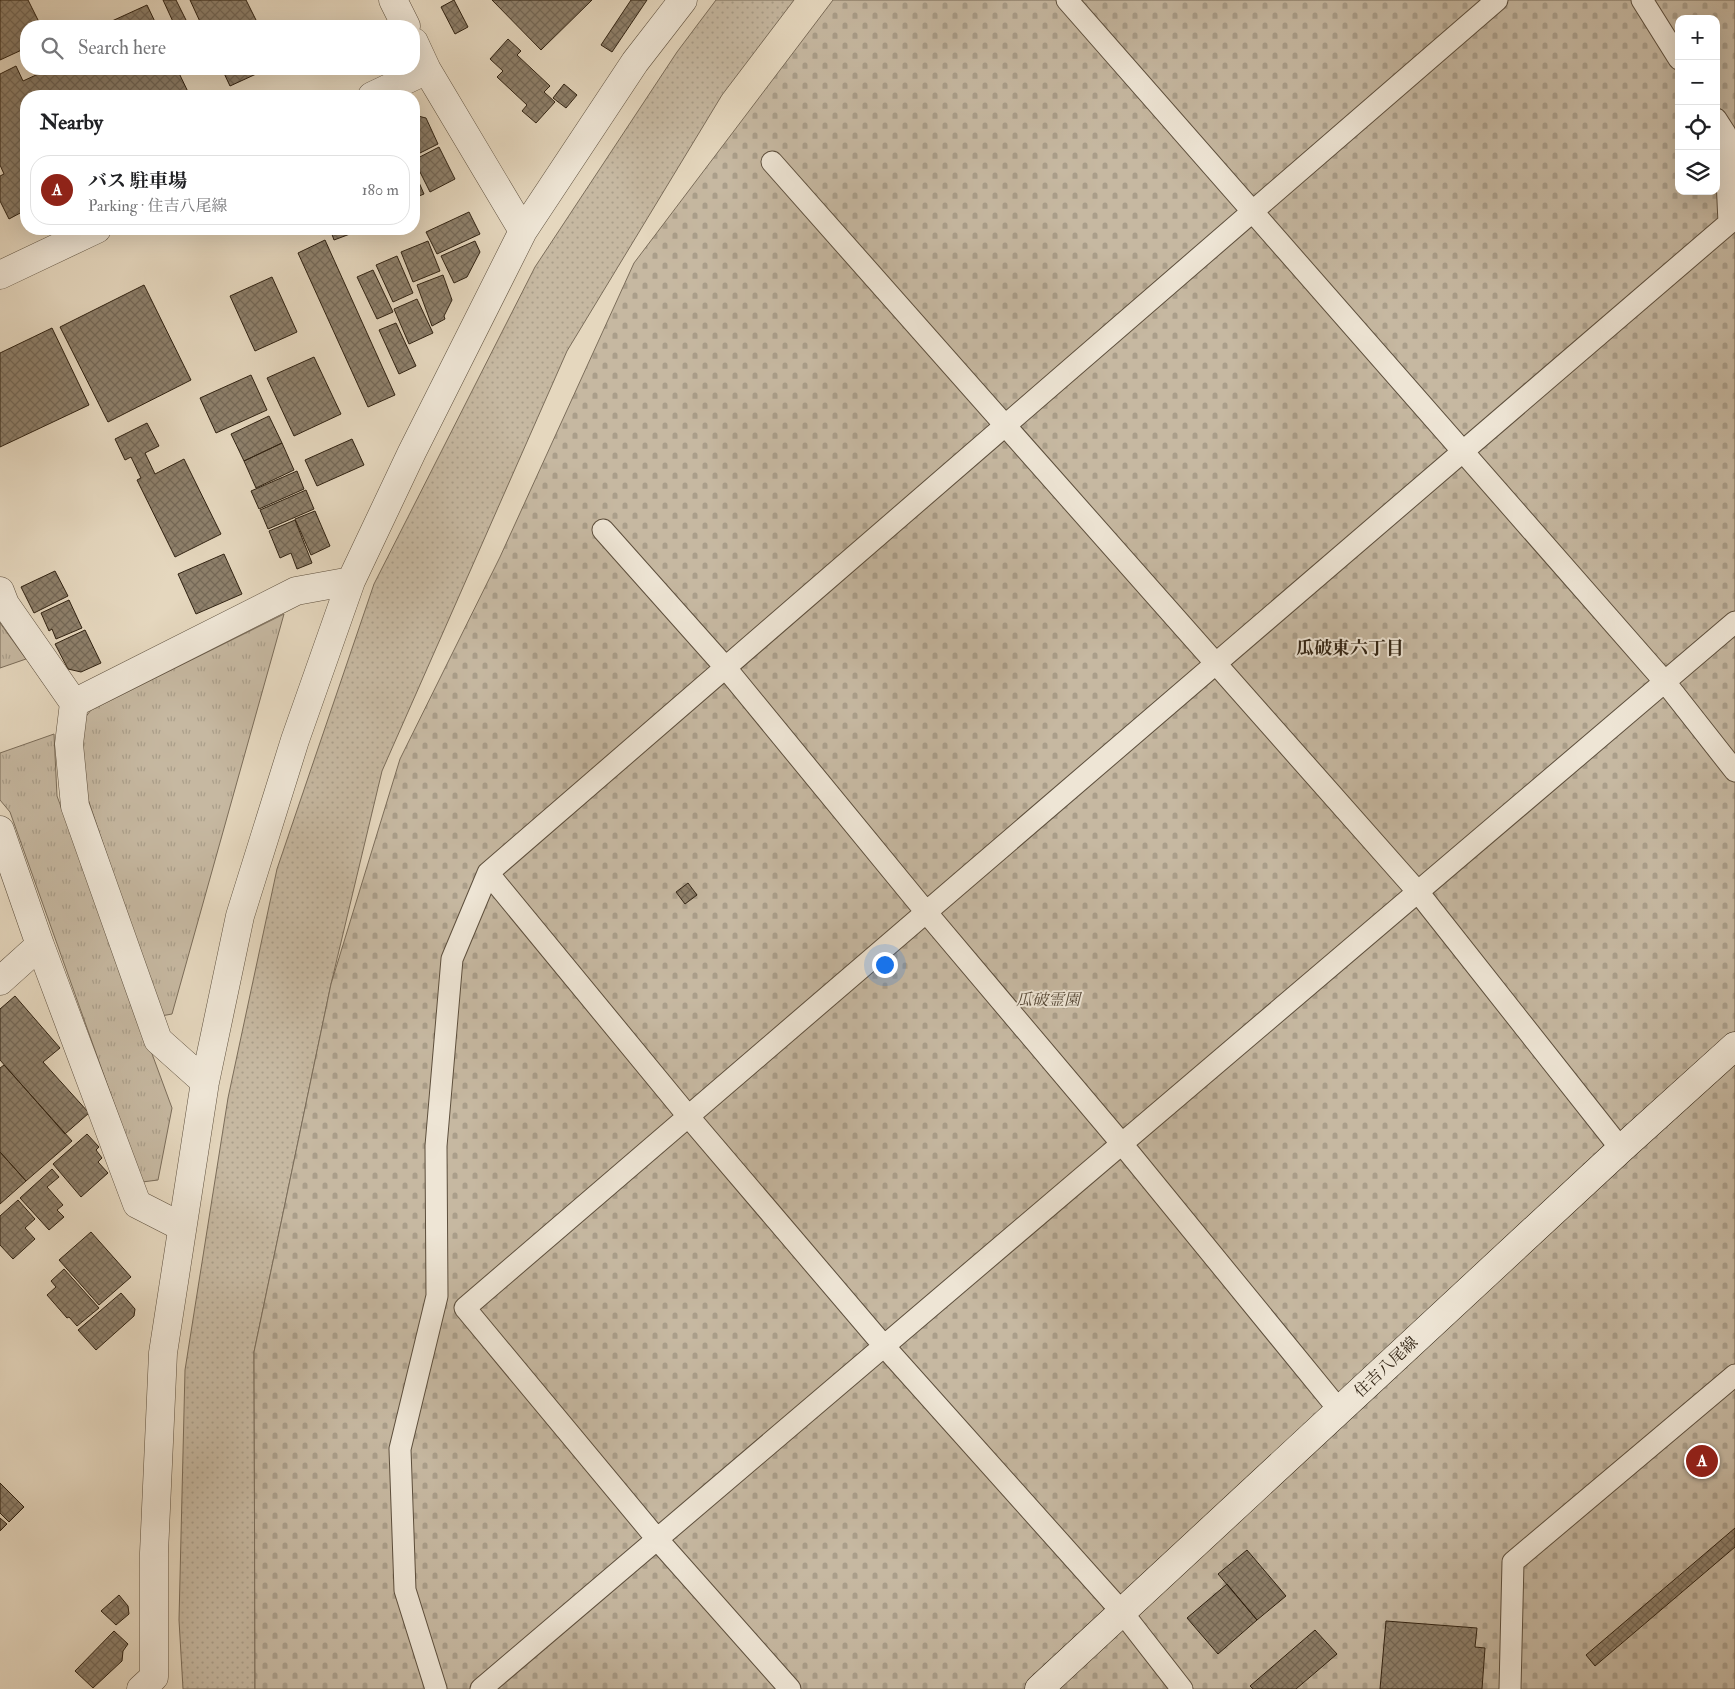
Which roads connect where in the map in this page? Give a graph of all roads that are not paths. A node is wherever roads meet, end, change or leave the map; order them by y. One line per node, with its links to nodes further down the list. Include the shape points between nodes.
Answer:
1 (393, 0): 6 (street)
2 (683, 0): 16 (street, via 636,62)
3 (1067, 0): 15 (lane)
4 (1497, 0): 15 (lane)
5 (1642, 0): 7 (lane)
6 (403, 20)
7 (1675, 54)
8 (420, 55): 9 (street)
9 (427, 70): 10 (street); 16 (street)
10 (420, 73)
11 (416, 75): 12 (street)
12 (385, 90)
13 (1720, 126): 20 (lane, via 1725,133 1729,223)
14 (772, 162): 19 (lane)
15 (1253, 212): 19 (lane); 20 (lane)
16 (523, 232): 22 (street)
17 (84, 235): 18 (street)
18 (0, 275)
19 (1005, 426): 25 (lane); 26 (lane)
20 (1463, 451): 25 (lane); 27 (lane)
21 (603, 530): 26 (lane)
22 (351, 581): 28 (street, via 296,591); 37 (street, via 295,740 240,916)
23 (0, 591): 28 (street, via 5,604)
24 (1735, 622): 27 (lane)
25 (1216, 664): 32 (lane); 33 (lane)
26 (725, 668): 31 (lane); 33 (lane)
27 (1665, 682): 29 (lane); 32 (lane)
28 (74, 702): 37 (street, via 68,744 78,815 158,1040)
29 (1735, 772)
30 (0, 830): 34 (street)
31 (488, 872): 38 (lane); 48 (lane, via 452,959 436,1146 437,1296 400,1449 405,1590)
32 (1418, 892): 39 (lane); 40 (lane)
33 (926, 912): 38 (lane); 39 (lane)
34 (40, 945): 35 (street); 41 (street, via 137,1204)
35 (0, 980)
36 (1735, 1046): 40 (street, 住吉八尾線)
37 (205, 1082): 41 (street)
38 (688, 1116): 42 (lane); 45 (lane, via 465,1308)
39 (1122, 1144): 42 (lane); 44 (lane)
40 (1620, 1149): 44 (street, 住吉八尾線)
41 (182, 1228): 47 (street, via 163,1353)
42 (884, 1346): 45 (lane); 46 (lane)
43 (1735, 1375): 53 (lane, via 1514,1562)
44 (1340, 1411): 46 (street, 住吉八尾線)
45 (656, 1539): 49 (lane); 50 (lane)
46 (1122, 1612): 51 (street, 住吉八尾線); 52 (lane)
47 (150, 1685)
48 (436, 1689)
49 (481, 1689)
50 (790, 1689)
51 (1039, 1689)
52 (1182, 1689)
53 (1510, 1689)

